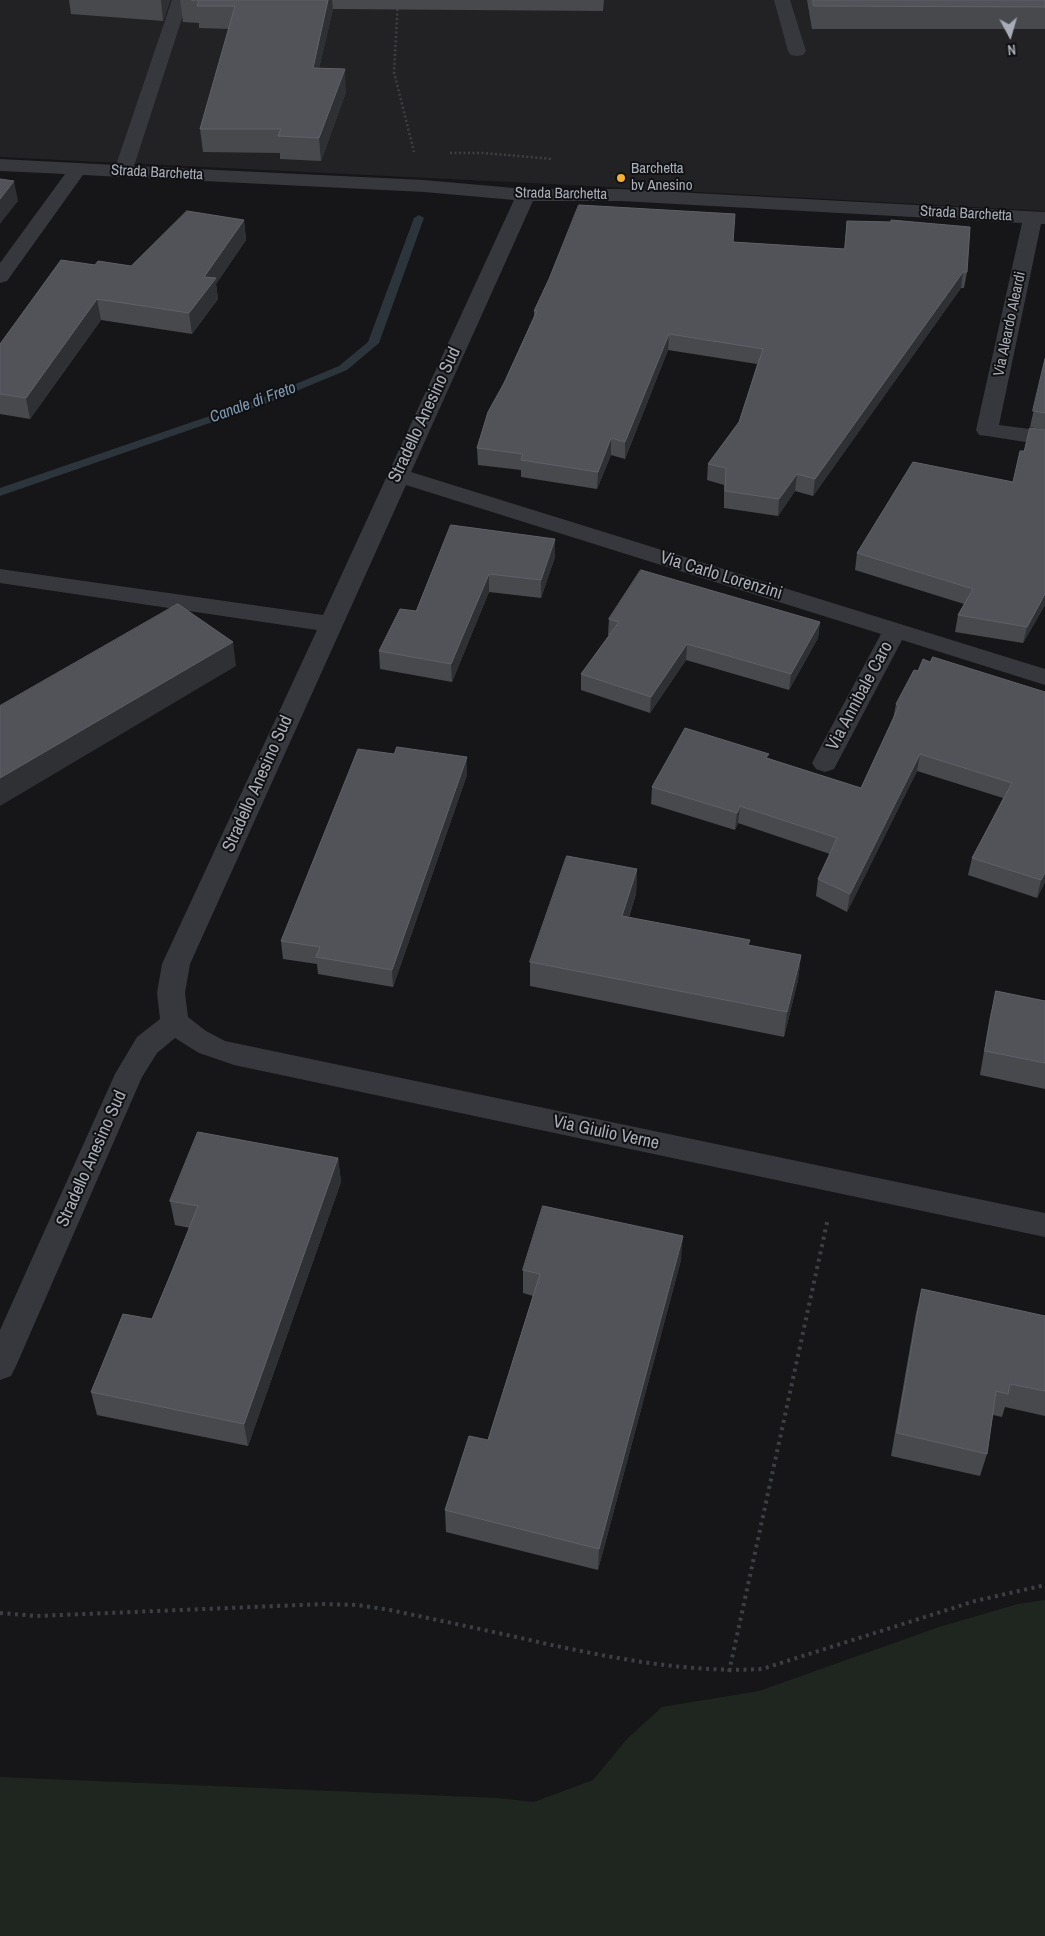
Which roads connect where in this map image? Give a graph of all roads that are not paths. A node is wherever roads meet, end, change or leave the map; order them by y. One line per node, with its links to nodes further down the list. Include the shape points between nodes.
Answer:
1 (180, 0): 6 (street)
2 (782, 0): 3 (street)
3 (797, 51)
4 (0, 165): 5 (street, Strada Barchetta)
5 (78, 169): 6 (street, Strada Barchetta); 9 (street)
6 (123, 171): 7 (street, Strada Barchetta, via 424,186)
7 (524, 195): 8 (street, Strada Barchetta, via 621,195); 11 (street, Stradello Anesino Sud)
8 (1039, 218): 10 (street, Via Aleardo Aleardi, via 987,430)
9 (0, 277)
10 (1045, 438)
11 (398, 474): 13 (street, Stradello Anesino Sud); 14 (street, Via Carlo Lorenzini)
12 (0, 576): 13 (street)
13 (330, 624): 17 (street, Stradello Anesino Sud, via 176,964 169,1004)
14 (896, 630): 15 (street, Via Carlo Lorenzini); 16 (street, Via Annibale Caro)
15 (1045, 677)
16 (825, 762)
17 (175, 1022): 18 (street, Via Giulio Verne, via 194,1040 234,1054); 19 (street, Stradello Anesino Sud, via 147,1045 129,1074)
18 (1045, 1225)
19 (0, 1366)

